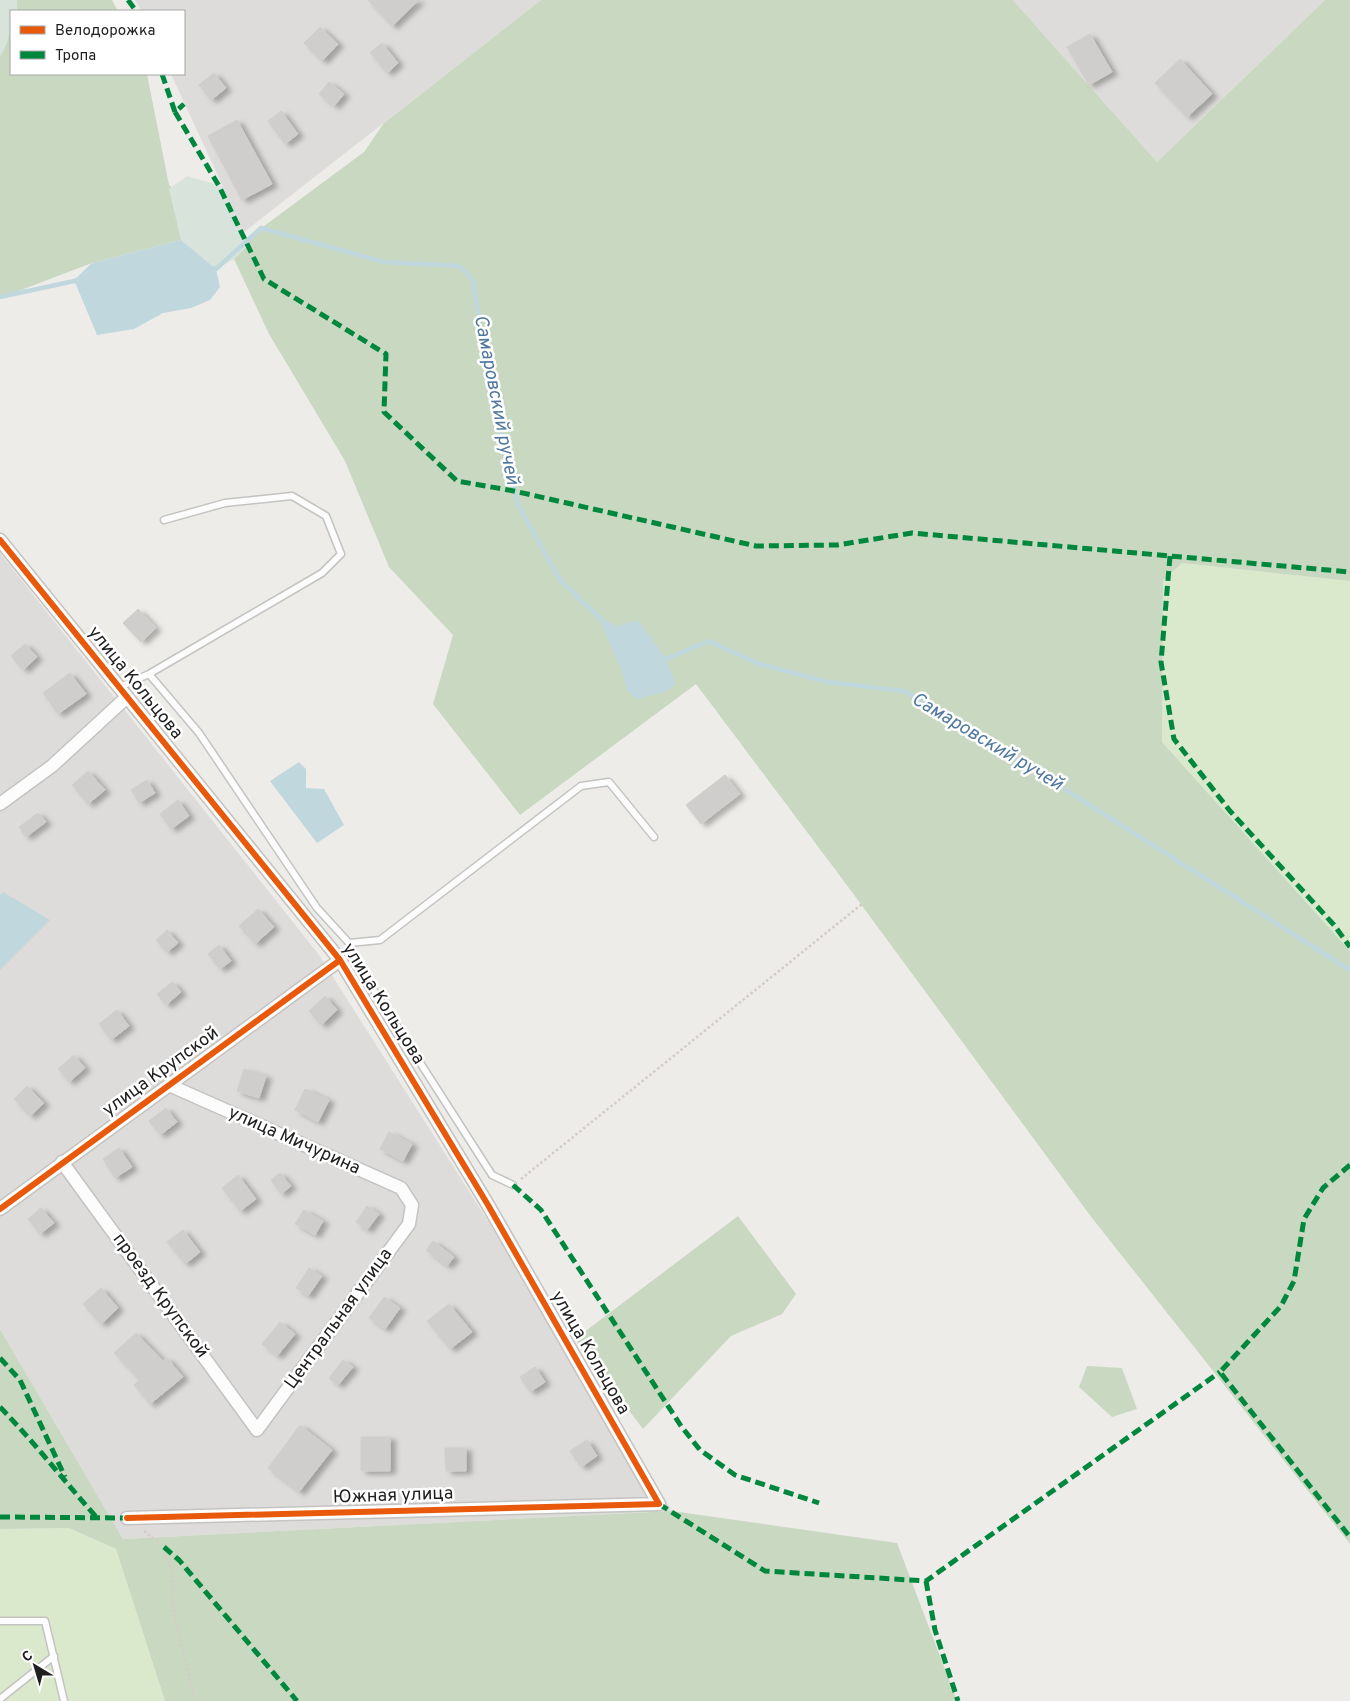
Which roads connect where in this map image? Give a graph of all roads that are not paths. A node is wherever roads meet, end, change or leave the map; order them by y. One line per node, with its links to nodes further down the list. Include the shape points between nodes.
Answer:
1 (164, 520): 3 (lane, via 225,504 292,496 326,516 341,554 322,573)
2 (0, 540): 4 (street, улица Кольцова)
3 (149, 674): 4 (lane); 7 (lane, via 200,733 317,908)
4 (124, 692): 5 (street, via 52,766); 8 (street, улица Кольцова)
5 (0, 804)
6 (654, 837): 7 (lane, via 609,782 581,786 380,940)
7 (349, 943): 11 (lane, via 371,986 492,1176)
8 (340, 960): 9 (street, улица Крупской); 15 (street, улица Кольцова, via 488,1205)
9 (169, 1085): 10 (street, улица Крупской); 12 (street, улица Мичурина, via 401,1188)
10 (62, 1162): 13 (street, улица Крупской); 14 (street, проезд Крупской)
11 (513, 1185)
12 (412, 1205): 14 (street, Центральная улица, via 409,1224)
13 (0, 1209)
14 (257, 1430)
15 (660, 1504): 16 (street, Южная улица)
16 (127, 1518)
17 (0, 1621): 18 (lane, via 45,1621)
18 (54, 1656): 19 (lane); 20 (lane)
19 (0, 1699)
20 (64, 1701)

